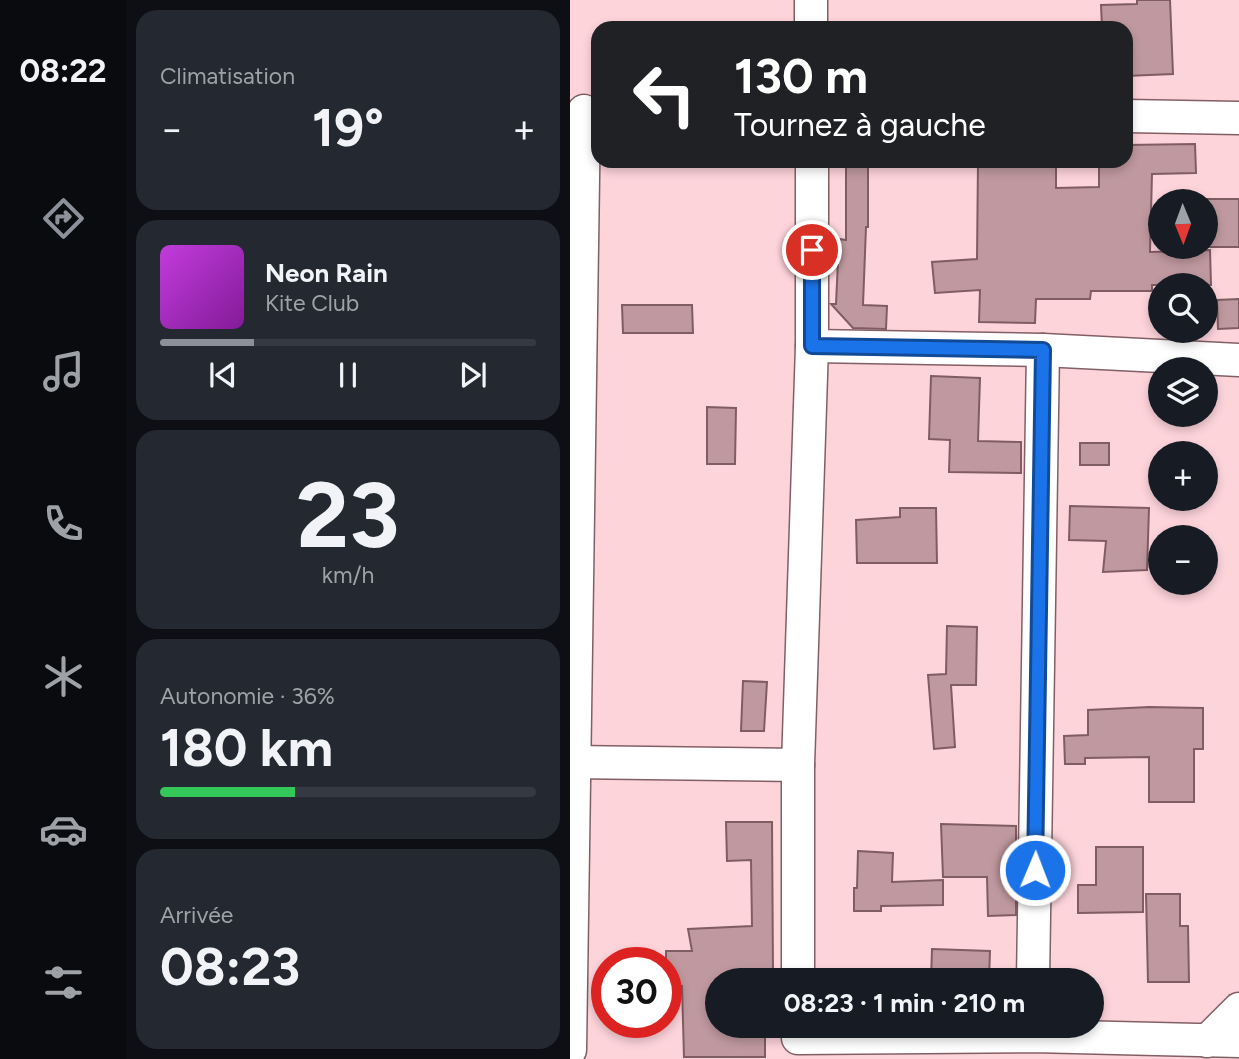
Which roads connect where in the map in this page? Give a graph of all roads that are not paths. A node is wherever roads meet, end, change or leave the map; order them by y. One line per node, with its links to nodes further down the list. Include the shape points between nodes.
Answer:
1 (811, 0): 2 (street)
2 (812, 21)
3 (584, 111): 7 (street)
4 (1133, 117): 5 (street)
5 (1238, 118)
6 (812, 168): 8 (street)
7 (576, 339): 11 (street)
8 (812, 346): 9 (street); 13 (street)
9 (1043, 350): 10 (street); 15 (street)
10 (1238, 360)
11 (574, 544): 12 (street)
12 (572, 762): 13 (street); 21 (street)
13 (798, 765): 14 (street)
14 (798, 968)
15 (1034, 968)
16 (1238, 1009): 19 (street)
17 (1033, 1040): 18 (street); 19 (street)
18 (798, 1041)
19 (1207, 1041): 20 (street)
20 (1238, 1041)
21 (570, 1050)

